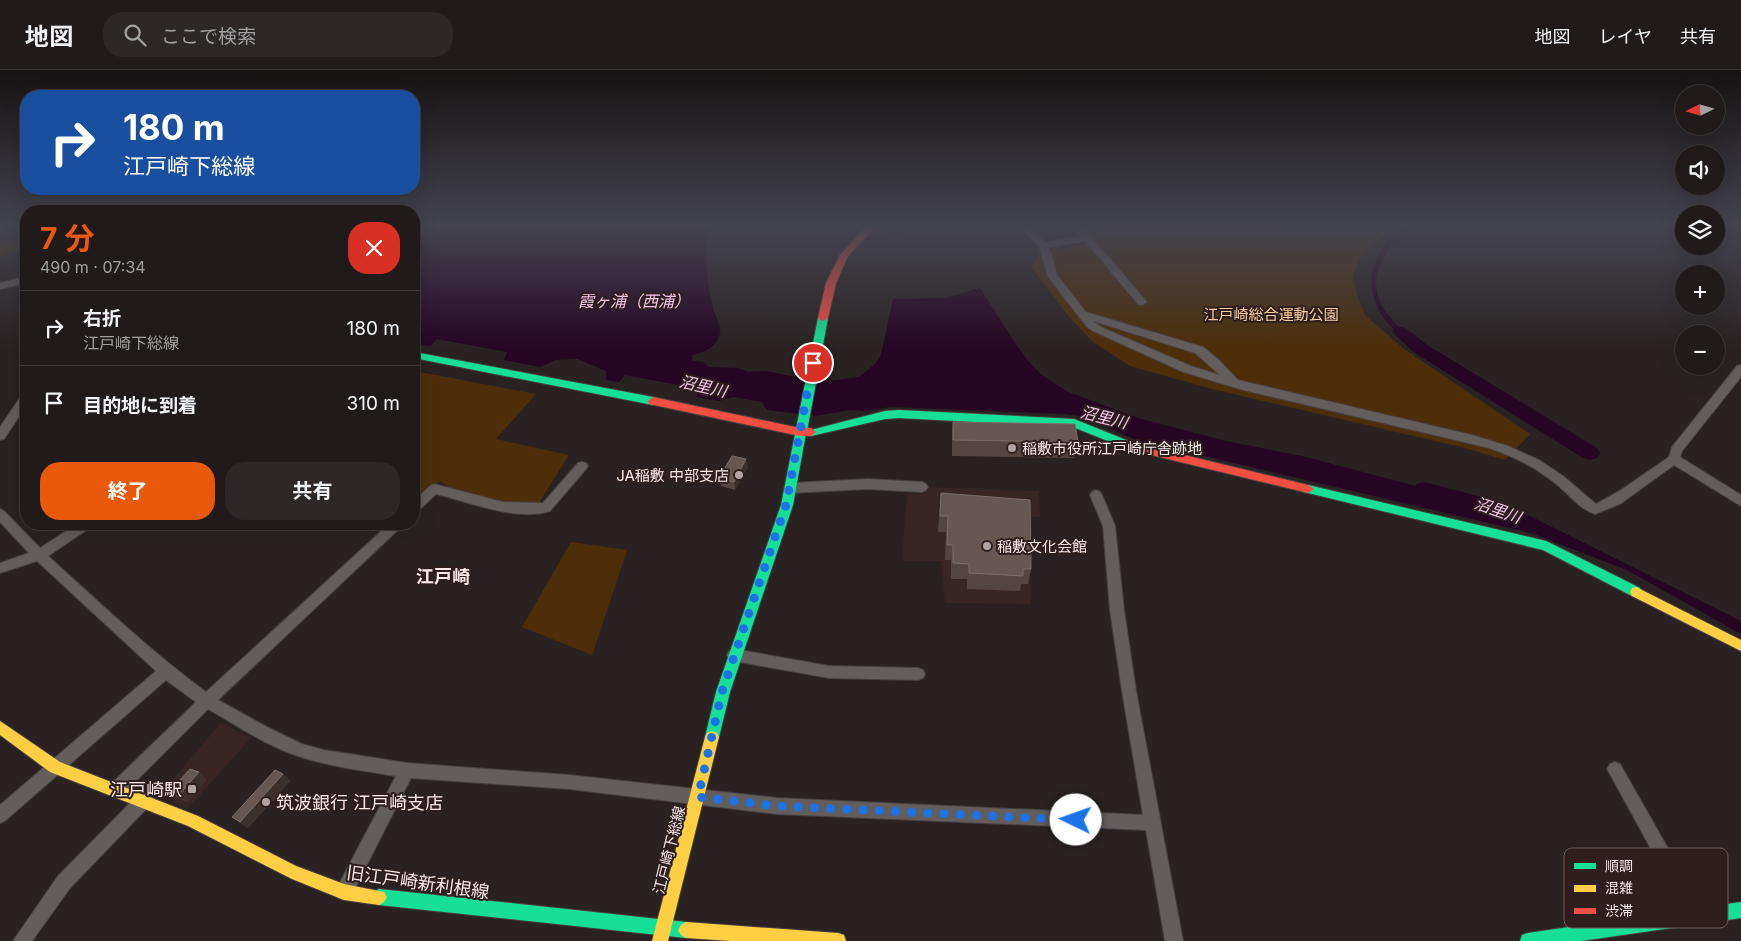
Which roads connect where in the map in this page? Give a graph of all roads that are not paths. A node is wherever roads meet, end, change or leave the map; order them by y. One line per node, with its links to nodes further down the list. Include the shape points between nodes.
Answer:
1 (837, 268): 12 (street, 江戸崎下総線, via 825,305)
2 (1050, 268): 7 (street, via 1052,275)
3 (1112, 268): 6 (street)
4 (20, 281): 5 (street)
5 (0, 286)
6 (1142, 302)
7 (1082, 314): 10 (street, via 1097,329 1187,369); 10 (street, via 1199,350)
8 (420, 357): 12 (street)
9 (1741, 369): 14 (street, via 1676,450)
10 (1234, 383): 14 (street, via 1505,449 1552,474 1595,509 1607,506)
11 (20, 407): 13 (street)
12 (800, 429): 17 (street, 江戸崎下総線); 26 (street, via 810,432 899,414 1074,423 1134,447 1546,546)
13 (0, 436)
14 (1674, 459): 19 (street)
15 (582, 466): 20 (street, via 546,508 525,511 434,489)
16 (922, 487): 17 (street, via 868,484)
17 (791, 488): 27 (street, 江戸崎下総線)
18 (1096, 496): 39 (street, via 1109,526 1129,691)
19 (1741, 501)
20 (420, 502)
21 (0, 514): 24 (street)
22 (78, 530): 24 (street)
23 (391, 530): 30 (street)
24 (39, 555): 25 (street); 28 (street)
25 (0, 568)
26 (1741, 646)
27 (734, 655): 29 (street, via 829,672); 36 (street, 江戸崎下総線, via 722,692)
28 (166, 671): 30 (street); 32 (street)
29 (918, 674)
30 (207, 701): 34 (street, via 300,750); 35 (street)
31 (0, 727): 32 (street, 旧江戸崎新利根線)
32 (56, 767): 35 (street, 旧江戸崎新利根線); 38 (street)
33 (1614, 769): 40 (street)
34 (407, 770): 36 (street, via 551,780); 41 (street)
35 (116, 790): 37 (street, 旧江戸崎新利根線)
36 (698, 797): 39 (street, via 777,806); 44 (street, 江戸崎下総線)
37 (143, 801): 41 (street, 旧江戸崎新利根線, via 217,832 292,872); 46 (street, via 64,882)
38 (0, 815)
39 (1154, 823): 49 (street)
40 (1659, 848)
41 (344, 892): 44 (street, 旧江戸崎新利根線)
42 (1741, 910): 43 (street)
43 (1728, 912)
44 (664, 928): 47 (street, 江戸崎下総線); 48 (street, 旧江戸崎新利根線)
45 (1616, 928): 50 (street)
46 (22, 941)
47 (660, 941)
48 (838, 941)
49 (1174, 941)
50 (1528, 941)

